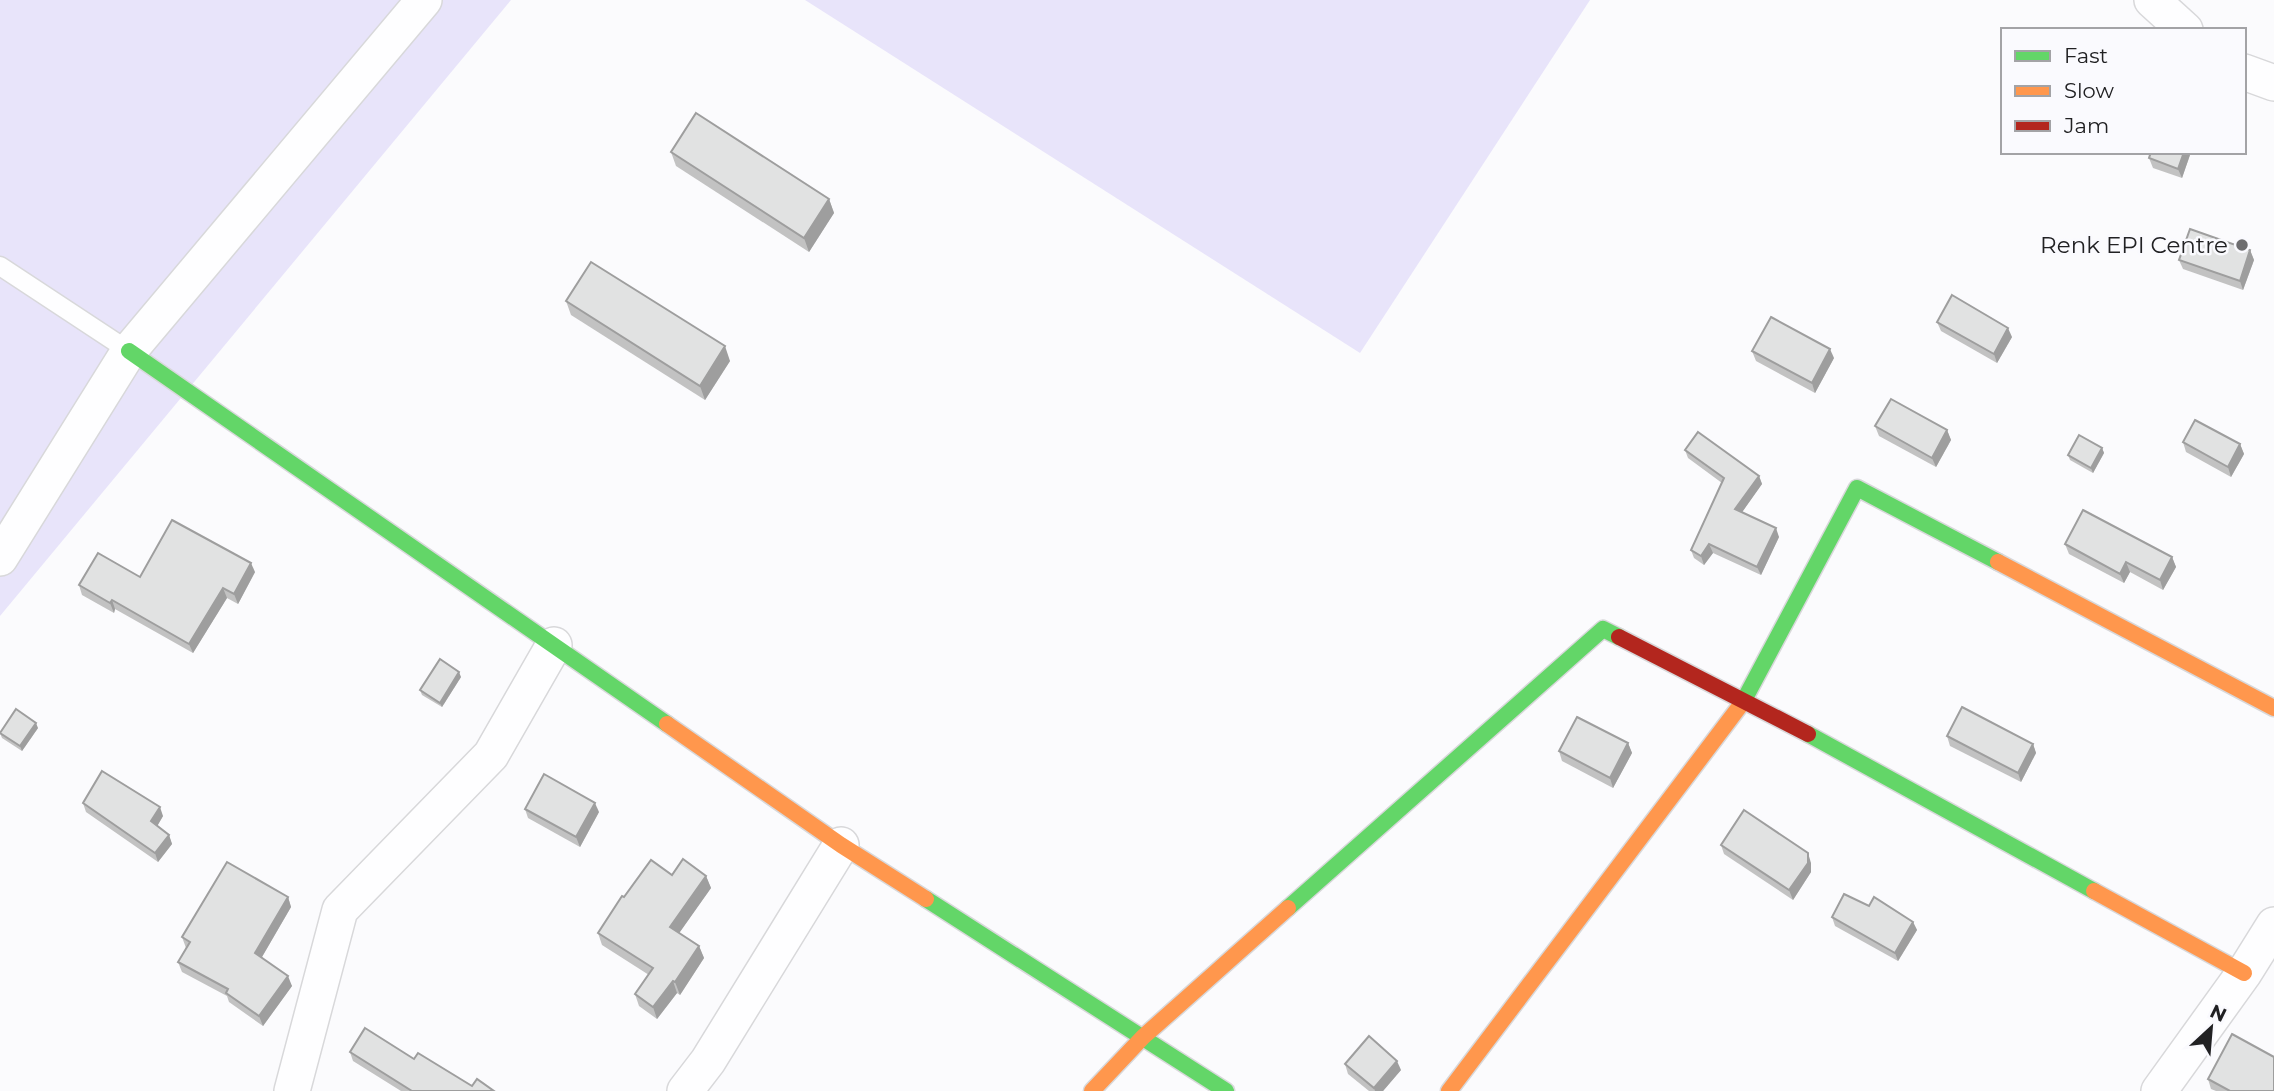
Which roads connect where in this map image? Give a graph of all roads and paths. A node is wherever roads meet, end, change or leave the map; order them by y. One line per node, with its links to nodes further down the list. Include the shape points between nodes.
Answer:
1 (424, 0): 7 (street)
2 (2152, 0): 3 (street)
3 (2183, 28)
4 (2246, 73): 5 (street)
5 (2274, 83)
6 (0, 266): 7 (lane)
7 (129, 352): 8 (street); 9 (street)
8 (0, 558)
9 (554, 645): 12 (street); 16 (street, via 491,755 340,910)
10 (1745, 699): 11 (street, via 1857,488); 14 (street); 15 (street, via 1603,629); 20 (street)
11 (2274, 708)
12 (841, 845): 15 (street); 17 (street)
13 (2274, 925): 14 (street)
14 (2244, 973): 21 (street)
15 (1143, 1037): 18 (street); 19 (street)
16 (292, 1091)
17 (685, 1091)
18 (1092, 1091)
19 (1226, 1091)
20 (1449, 1091)
21 (2159, 1091)

